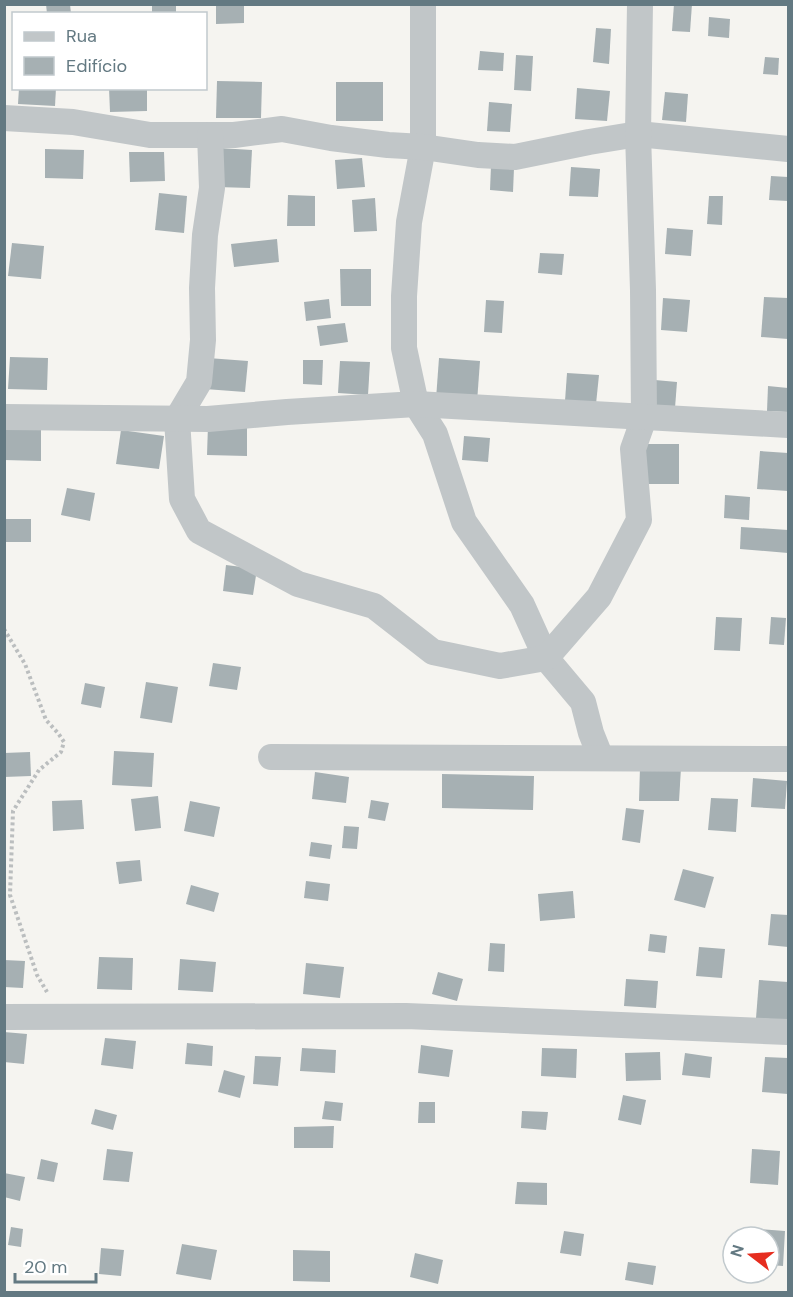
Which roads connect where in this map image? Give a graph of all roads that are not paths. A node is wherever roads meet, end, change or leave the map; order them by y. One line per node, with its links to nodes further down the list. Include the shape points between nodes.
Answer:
1 (423, 4): 6 (street)
2 (640, 4): 4 (street)
3 (4, 118): 5 (street, via 73,122 150,135)
4 (639, 134): 6 (street, via 515,158); 7 (street); 10 (street)
5 (210, 135): 6 (street, via 282,129); 11 (street, via 212,188 205,235 199,382)
6 (423, 147): 8 (street, via 409,222 404,296 404,348)
7 (789, 149)
8 (416, 404): 10 (street); 11 (street); 13 (street, via 435,434 464,522 522,604)
9 (4, 417): 11 (street)
10 (644, 418): 12 (street); 13 (street, via 633,449 639,520 599,597)
11 (177, 419): 13 (street, via 182,499 200,531 298,584 374,606 432,652 500,666)
12 (789, 425)
13 (546, 658): 15 (street, via 583,702)
14 (271, 757): 15 (street)
15 (602, 758): 16 (street)
16 (789, 759)
17 (4, 1017): 18 (street, via 406,1016)
18 (789, 1032)

